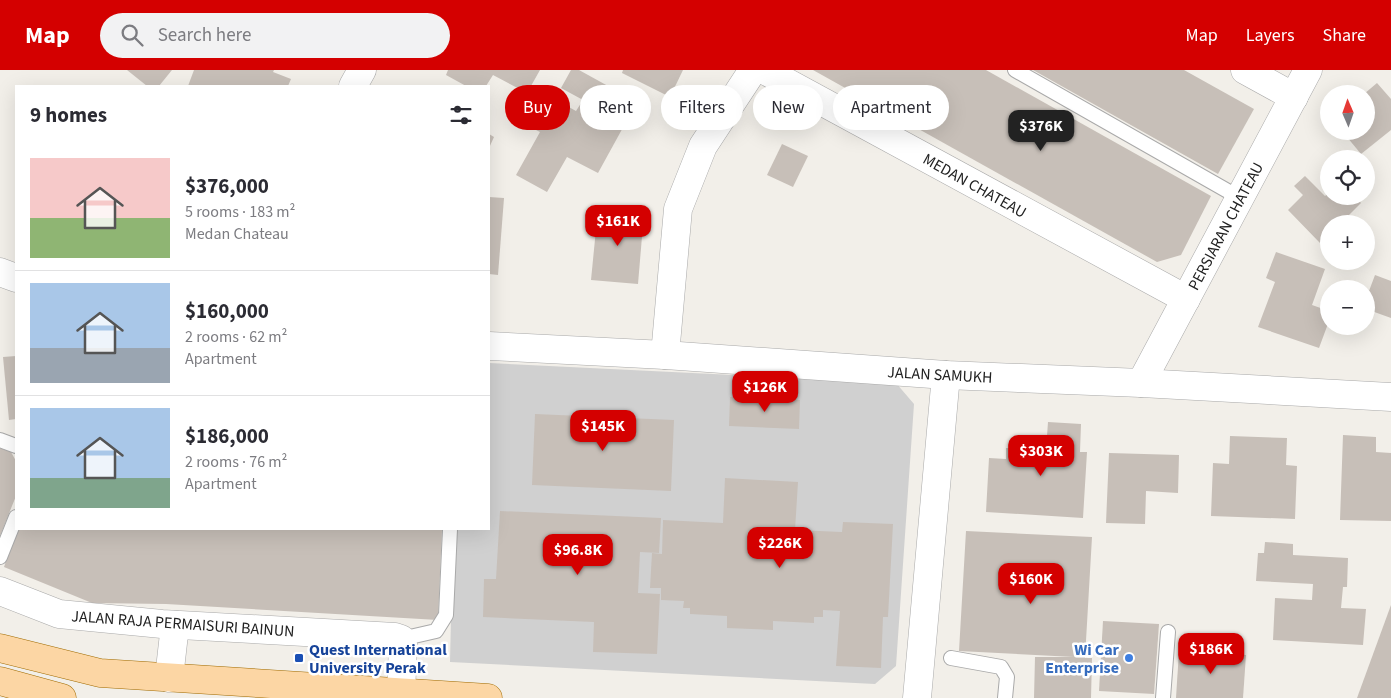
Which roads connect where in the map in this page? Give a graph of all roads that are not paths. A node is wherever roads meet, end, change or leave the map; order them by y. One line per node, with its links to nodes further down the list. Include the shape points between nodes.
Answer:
1 (362, 70): 7 (street)
2 (753, 70): 14 (street, via 703,146 678,209)
3 (764, 70): 12 (street, MEDAN CHATEAU)
4 (1016, 70): 9 (lane)
5 (1245, 70): 8 (street)
6 (1308, 70): 8 (street, PERSIARAN CHATEAU)
7 (354, 85)
8 (1294, 97): 9 (street, PERSIARAN CHATEAU)
9 (1240, 198): 12 (street, PERSIARAN CHATEAU)
10 (0, 272): 11 (street)
11 (15, 278)
12 (1186, 300): 16 (street, PERSIARAN CHATEAU)
13 (490, 346): 14 (street, JALAN SAMUKH)
14 (665, 355): 15 (street, JALAN SAMUKH)
15 (946, 375): 16 (street, JALAN SAMUKH); 34 (street)
16 (1141, 383): 17 (street, JALAN SAMUKH)
17 (1391, 397)
18 (0, 440): 19 (lane)
19 (15, 446)
20 (15, 520): 22 (lane)
21 (450, 530): 26 (lane, JALAN RAJA PERMAISURI BAINUN, via 446,614 436,631)
22 (0, 557)
23 (0, 591): 24 (street, JALAN RAJA PERMAISURI BAINUN, via 59,614)
24 (175, 625): 26 (street, JALAN RAJA PERMAISURI BAINUN); 29 (street)
25 (1168, 632): 36 (lane)
26 (400, 639): 31 (street, via 403,645)
27 (0, 648): 29 (main road, via 100,673)
28 (951, 658): 35 (lane, via 1001,667 1007,677)
29 (169, 678): 31 (main road)
30 (0, 682): 32 (main road)
31 (401, 694): 33 (main road)
32 (52, 697)
33 (488, 698)
34 (917, 698)
35 (1005, 698)
36 (1164, 698)

